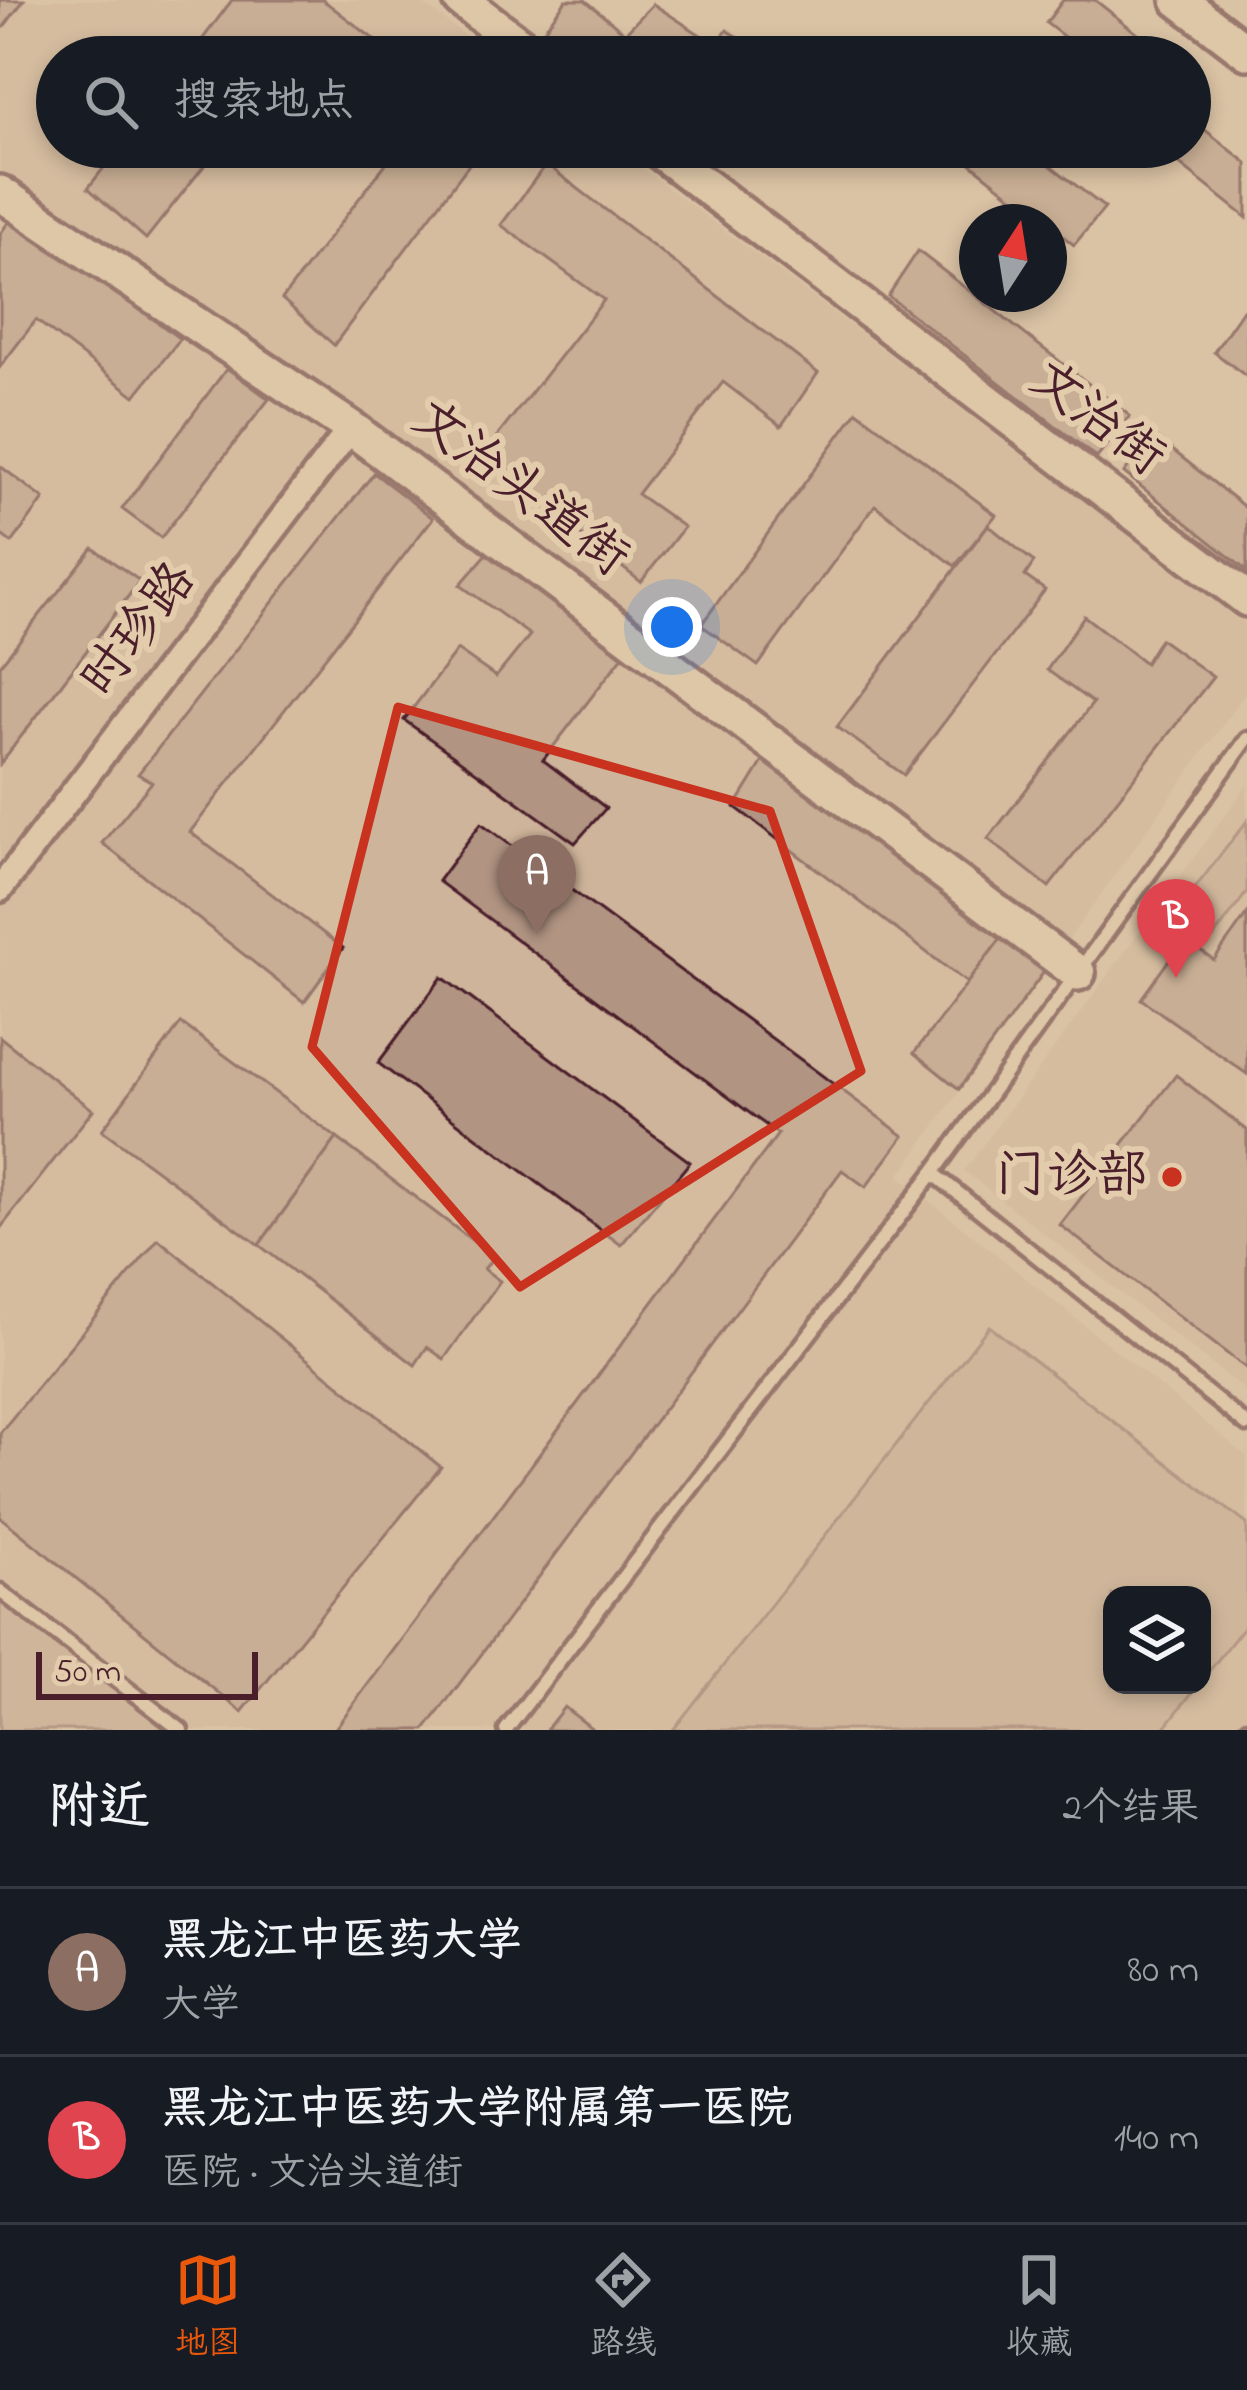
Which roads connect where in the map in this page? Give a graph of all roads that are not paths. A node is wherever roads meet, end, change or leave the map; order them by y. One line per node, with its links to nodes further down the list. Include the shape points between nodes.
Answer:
1 (461, 0): 3 (street)
2 (1179, 0): 4 (street)
3 (508, 36)
4 (1247, 52)
5 (682, 168): 8 (street, 文治街)
6 (0, 193): 7 (street, 文治头道街)
7 (351, 428): 10 (street, 时珍路); 11 (street, 文治头道街)
8 (1247, 599)
9 (1247, 740): 11 (lane)
10 (0, 889)
11 (1078, 973): 12 (lane)
12 (933, 1173): 13 (lane); 16 (lane)
13 (1247, 1424)
14 (0, 1591): 15 (lane)
15 (181, 1730)
16 (506, 1730)

